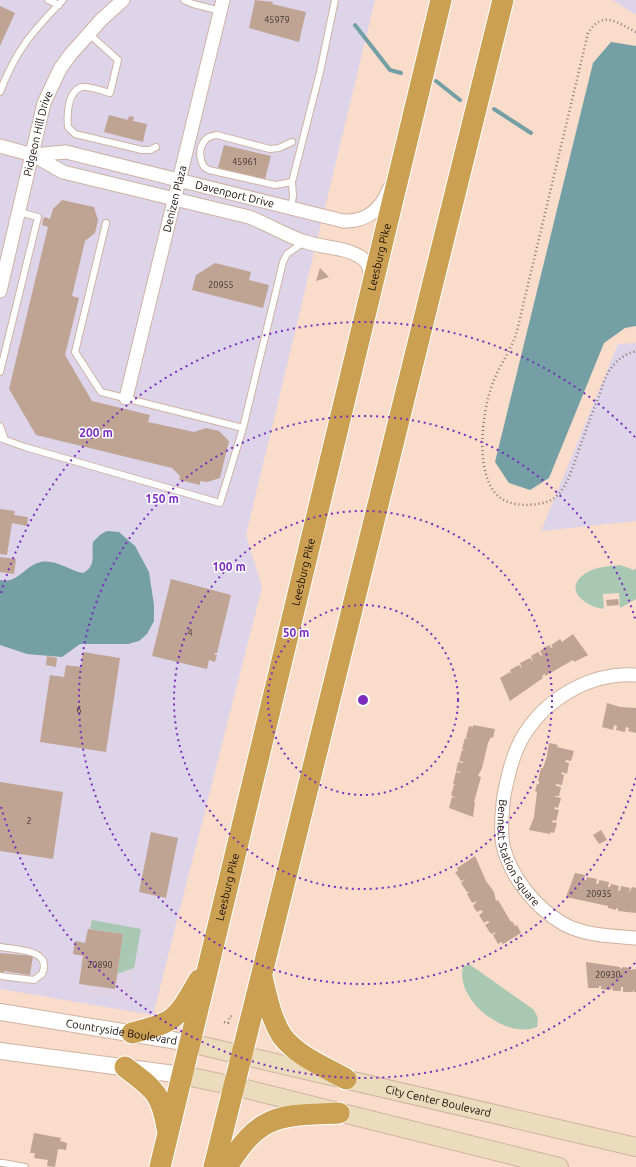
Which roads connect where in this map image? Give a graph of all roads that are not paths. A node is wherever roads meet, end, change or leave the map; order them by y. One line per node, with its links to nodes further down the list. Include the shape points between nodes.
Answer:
1 (48, 0): 7 (lane)
2 (123, 0): 9 (street, Pidgeon Hill Drive)
3 (184, 0): 8 (lane, via 192,4)
4 (335, 0): 17 (lane)
5 (441, 0): 15 (highway, Leesburg Pike)
6 (503, 0): 34 (highway)
7 (61, 2): 10 (lane, via 26,40 14,58)
8 (222, 6): 16 (street, Denizen Plaza)
9 (88, 33): 13 (lane, via 118,60 110,93 83,87 74,94 67,115 68,127 76,134 142,150 150,150); 14 (street, Pidgeon Hill Drive, via 70,54 44,103)
10 (0, 92)
11 (292, 142): 17 (lane, via 270,149 217,135 209,136 204,139 200,156 204,167 209,170 275,185)
12 (0, 146): 14 (street, Davenport Drive)
13 (156, 146)
14 (33, 155): 16 (street, Davenport Drive, via 66,152); 18 (street, Davenport Drive, via 62,172); 20 (street, Pidgeon Hill Drive)
15 (402, 158): 19 (street, Davenport Drive, via 387,194 372,214 363,219 343,221); 24 (highway, Leesburg Pike)
16 (178, 180): 18 (street, Denizen Plaza); 19 (street, Davenport Drive)
17 (292, 182): 19 (lane)
18 (174, 199): 22 (street, Davenport Drive, via 249,217); 26 (street, Denizen Plaza)
19 (291, 208)
20 (19, 212): 23 (street, Pidgeon Hill Drive); 25 (lane, via 38,217)
21 (106, 223): 26 (lane, via 75,352 101,392)
22 (304, 242): 24 (street, Davenport Drive, via 355,254 364,259 369,267); 28 (lane, via 287,254 283,262)
23 (1, 283)
24 (372, 283): 33 (highway, Leesburg Pike)
25 (0, 372)
26 (126, 398): 28 (lane)
27 (0, 426): 29 (lane)
28 (243, 428): 29 (lane, via 220,503)
29 (3, 439)
30 (636, 675): 31 (street, Bennett Station Square, via 620,674 582,684 562,696 530,726 513,759 501,813 503,845 507,858 526,891 542,908 563,924 575,929)
31 (636, 938)
32 (0, 948): 35 (lane, via 34,953 43,960 44,966 42,974 34,980)
33 (210, 960): 37 (highway, via 174,1018 163,1024); 38 (highway, Leesburg Pike)
34 (262, 975): 40 (highway); 43 (highway, via 269,1005 283,1036 307,1057)
35 (0, 976)
36 (0, 1012): 37 (street, Countryside Boulevard)
37 (132, 1032): 38 (street, Countryside Boulevard)
38 (190, 1043): 40 (main road, Countryside Boulevard); 42 (highway, Leesburg Pike)
39 (0, 1050): 41 (street)
40 (241, 1056): 43 (main road, City Center Boulevard); 44 (highway)
41 (124, 1067): 42 (street); 46 (highway, via 157,1094 165,1115)
42 (182, 1075): 44 (main road); 46 (highway, Leesburg Pike)
43 (346, 1079): 47 (main road, City Center Boulevard)
44 (234, 1086): 45 (main road); 51 (highway)
45 (339, 1113): 52 (highway, via 288,1116 268,1122 253,1133); 53 (main road)
46 (168, 1134): 50 (highway, Leesburg Pike)
47 (636, 1147)
48 (0, 1164): 49 (lane, via 3,1162)
49 (25, 1167)
50 (160, 1167)
51 (214, 1167)
52 (228, 1167)
53 (559, 1167)

